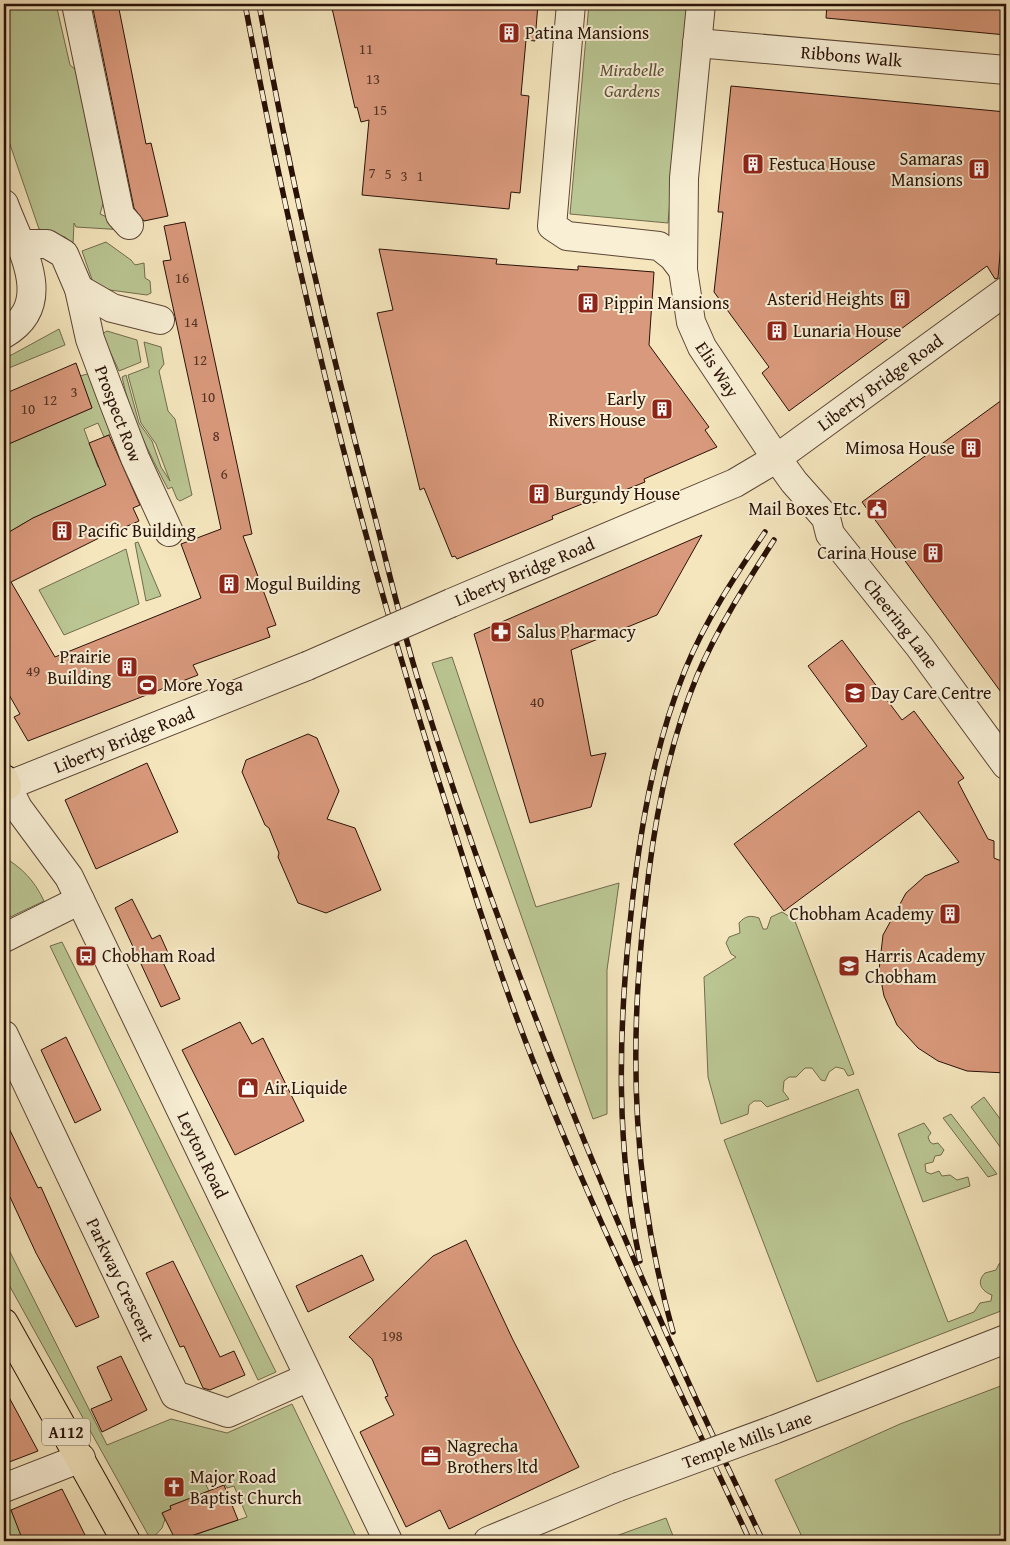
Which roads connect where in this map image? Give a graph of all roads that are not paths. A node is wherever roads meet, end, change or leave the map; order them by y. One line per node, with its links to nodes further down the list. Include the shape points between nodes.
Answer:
1 (76, 4): 7 (street, via 120,215)
2 (572, 4): 10 (street, via 552,226 567,236)
3 (701, 4): 4 (street)
4 (698, 43): 5 (street, Ribbons Walk); 8 (street, via 684,178)
5 (1006, 70)
6 (4, 204): 9 (street)
7 (129, 225)
8 (684, 229): 10 (street); 11 (street)
9 (18, 244): 12 (street, Prospect Row, via 56,248 64,254); 15 (street, via 32,277 33,290 26,316 18,326)
10 (660, 246): 11 (street)
11 (683, 270): 16 (street, Elis Way, via 691,322 702,347)
12 (79, 289): 14 (street, via 112,308); 17 (street, Prospect Row, via 90,339 135,458)
13 (1006, 291): 16 (street, Liberty Bridge Road)
14 (160, 320)
15 (4, 334)
16 (777, 458): 18 (street, Cheering Lane, via 826,518 830,534 962,703); 19 (street, Liberty Bridge Road, bridge, via 735,483 307,666)
17 (169, 532)
18 (1006, 766)
19 (5, 784): 20 (street, Leyton Road, via 14,802 57,858)
20 (71, 905): 21 (street); 25 (street, Leyton Road)
21 (4, 938)
22 (4, 1035): 25 (street, Parkway Crescent, via 175,1395 228,1413)
23 (4, 1323): 26 (main road, A112)
24 (1006, 1339): 30 (street, Temple Mills Lane, bridge, via 618,1487)
25 (309, 1376): 29 (street, Leyton Road)
26 (81, 1458): 27 (street); 28 (main road, A112)
27 (4, 1488)
28 (126, 1541)
29 (388, 1541)
30 (488, 1541)

